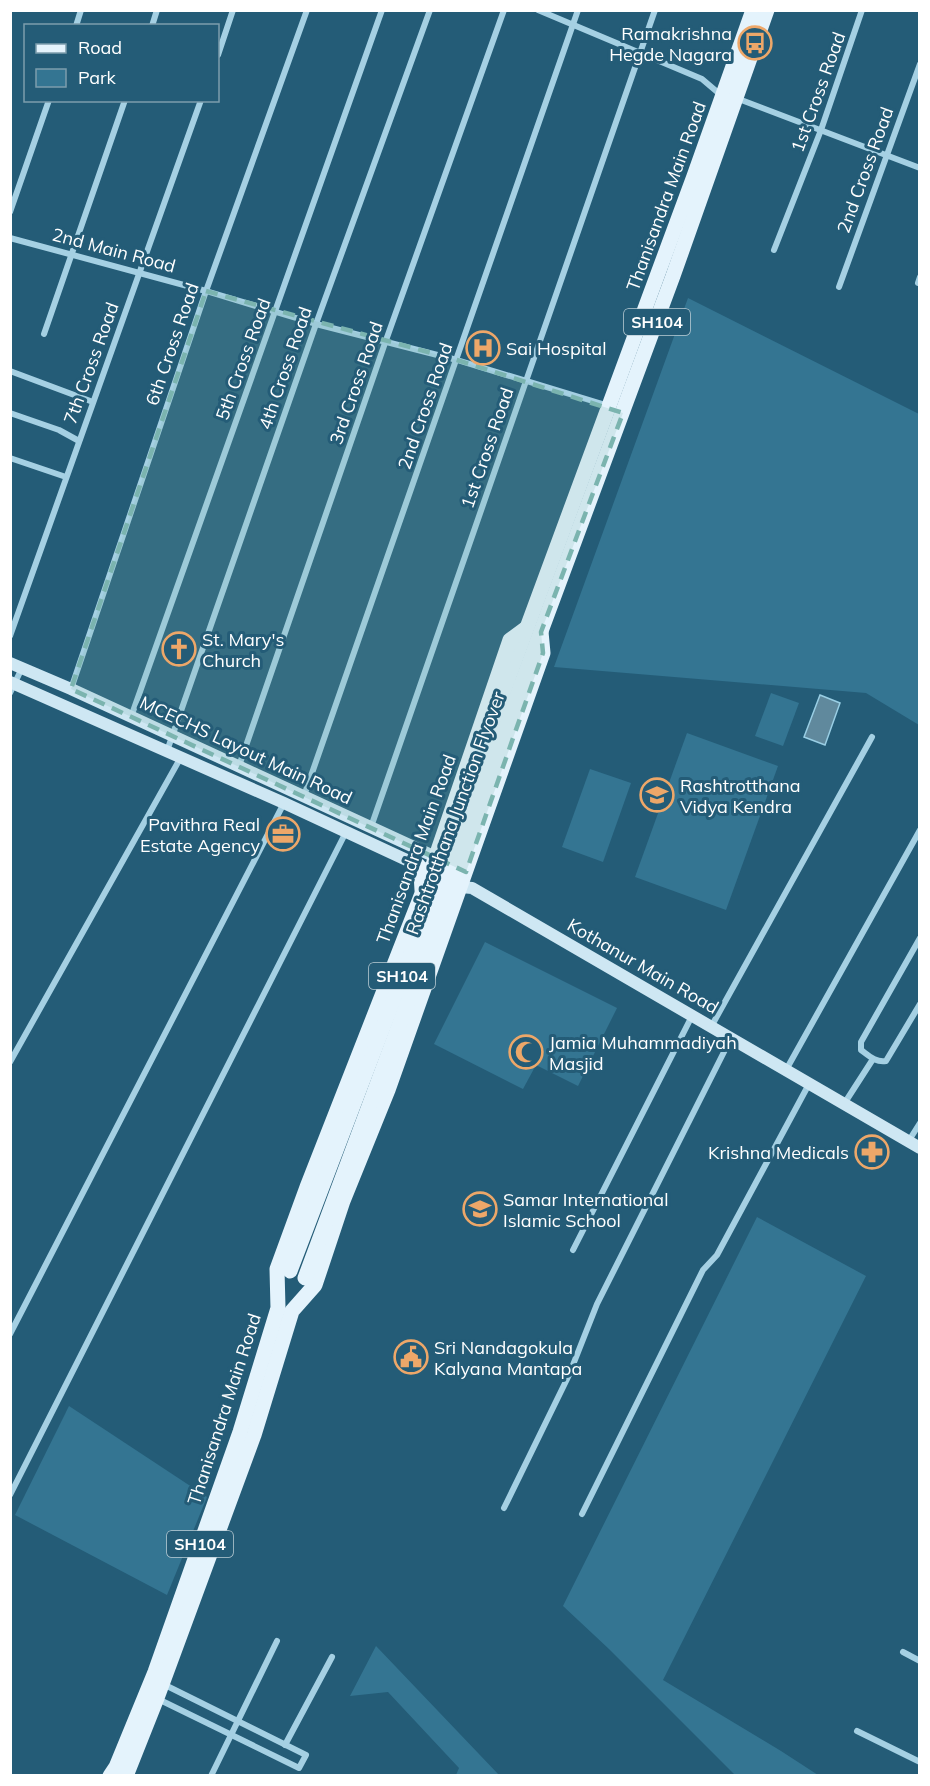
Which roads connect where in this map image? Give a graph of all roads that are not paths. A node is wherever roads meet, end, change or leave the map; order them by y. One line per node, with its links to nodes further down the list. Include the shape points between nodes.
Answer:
1 (233, 10): 13 (street)
2 (307, 10): 29 (street, 6th Cross Road)
3 (382, 10): 30 (street, 5th Cross Road)
4 (430, 10): 31 (street, 4th Cross Road)
5 (504, 10): 33 (street, 3rd Cross Road)
6 (538, 10): 12 (street)
7 (578, 10): 12 (street, 2nd Cross Road)
8 (655, 10): 14 (street, 1st Cross Road)
9 (753, 10): 16 (main road, Thanisandra Main Road / SH104)
10 (767, 10): 16 (main road, Thanisandra Main Road / SH104)
11 (862, 10): 20 (street, 1st Cross Road)
12 (573, 25): 14 (street); 34 (street, 2nd Cross Road)
13 (219, 52)
14 (640, 52): 16 (street); 36 (street, 1st Cross Road)
15 (920, 64): 21 (street, 2nd Cross Road)
16 (732, 90): 20 (street); 38 (main road, Thanisandra Main Road / SH104)
17 (48, 102): 23 (street)
18 (124, 102): 26 (street)
19 (200, 102): 27 (street, 7th Cross Road)
20 (821, 130): 21 (street); 25 (street, 1st Cross Road)
21 (887, 155): 22 (street); 28 (street, 2nd Cross Road)
22 (920, 168)
23 (10, 212)
24 (10, 238): 26 (street, 2nd Main Road)
25 (774, 250)
26 (71, 254): 27 (street, 2nd Main Road); 32 (street)
27 (139, 274): 29 (street, 2nd Main Road); 37 (street, 7th Cross Road)
28 (838, 287)
29 (206, 291): 30 (street, 2nd Main Road); 48 (street, 6th Cross Road)
30 (276, 312): 31 (street, 2nd Main Road); 49 (street, 5th Cross Road)
31 (316, 324): 33 (street, 2nd Main Road); 50 (street, 4th Cross Road)
32 (44, 334)
33 (385, 343): 34 (street, 2nd Main Road); 54 (street, 3rd Cross Road)
34 (457, 360): 36 (street, 2nd Main Road); 55 (street, 2nd Cross Road)
35 (10, 371): 37 (street)
36 (526, 381): 38 (street, 2nd Main Road); 57 (street, 1st Cross Road)
37 (93, 402): 40 (street, 7th Cross Road)
38 (616, 410): 43 (main road, Thanisandra Main Road / SH104); 45 (main road, Thanisandra Main Road / SH104)
39 (10, 413): 40 (street)
40 (79, 441): 42 (street, 7th Cross Road)
41 (10, 458): 42 (street)
42 (66, 477): 44 (street, 7th Cross Road)
43 (541, 632): 45 (main road, Rashtrotthana Junction Flyover / SH104); 61 (main road, Thanisandra Main Road / SH104, via 543,653)
44 (10, 636)
45 (526, 641): 60 (main road, Thanisandra Main Road / SH104, via 510,640); 77 (main road, Rashtrotthana Junction Flyover / SH104, bridge, via 290,1271); 77 (main road, Rashtrotthana Junction Flyover / SH104, bridge, via 439,918 305,1278)
46 (17, 665): 47 (street); 48 (main road, MCECHS Layout Main Road)
47 (12, 686): 52 (main road, MCECHS Layout Main Road)
48 (71, 689): 49 (main road, MCECHS Layout Main Road)
49 (131, 717): 50 (main road, MCECHS Layout Main Road)
50 (173, 736): 52 (street, 4th Cross Road); 54 (main road, MCECHS Layout Main Road)
51 (872, 737): 65 (street)
52 (167, 751): 53 (main road, MCECHS Layout Main Road)
53 (180, 757): 56 (main road, MCECHS Layout Main Road); 68 (street)
54 (239, 766): 55 (main road, MCECHS Layout Main Road)
55 (304, 796): 57 (main road, MCECHS Layout Main Road)
56 (284, 803): 59 (main road, MCECHS Layout Main Road); 78 (street)
57 (371, 827): 60 (main road, MCECHS Layout Main Road)
58 (920, 830): 69 (street)
59 (346, 832): 60 (main road, MCECHS Layout Main Road); 79 (street)
60 (428, 864): 61 (main road, MCECHS Layout Main Road); 74 (main road, Thanisandra Main Road / SH104, via 421,896)
61 (466, 882): 64 (main road, Kothanur Main Road); 75 (main road, Thanisandra Main Road / SH104)
62 (920, 938): 67 (street, via 861,1042 861,1050)
63 (920, 1004): 67 (street, via 886,1061)
64 (692, 1016): 65 (main road, Kothanur Main Road); 76 (street)
65 (711, 1027): 66 (main road, Kothanur Main Road)
66 (731, 1038): 69 (main road, Kothanur Main Road); 80 (street, via 597,1304 569,1375)
67 (873, 1059): 71 (street)
68 (10, 1062)
69 (786, 1070): 70 (main road, Kothanur Main Road)
70 (809, 1084): 71 (main road, Kothanur Main Road); 81 (street, via 717,1255 703,1270)
71 (844, 1104): 73 (main road, Kothanur Main Road)
72 (920, 1122): 73 (street)
73 (914, 1145)
74 (307, 1187): 75 (main road); 77 (main road, Thanisandra Main Road / SH104, via 277,1269)
75 (344, 1201): 77 (main road, Thanisandra Main Road / SH104, via 315,1284)
76 (573, 1250)
77 (285, 1310): 86 (main road, Thanisandra Main Road / SH104, via 254,1436); 92 (main road, Thanisandra Main Road / SH104, via 155,1672)
78 (10, 1334)
79 (10, 1495)
80 (504, 1508)
81 (582, 1514)
82 (277, 1641): 87 (street)
83 (903, 1652): 85 (street)
84 (332, 1657): 90 (street)
85 (920, 1661)
86 (160, 1691): 87 (street); 89 (street); 93 (main road, Thanisandra Main Road / SH104)
87 (238, 1721): 89 (street); 90 (street)
88 (857, 1731): 91 (street)
89 (231, 1735): 90 (street, via 299,1768 306,1755); 94 (street)
90 (285, 1745)
91 (920, 1762)
92 (110, 1776)
93 (126, 1776)
94 (211, 1776)

